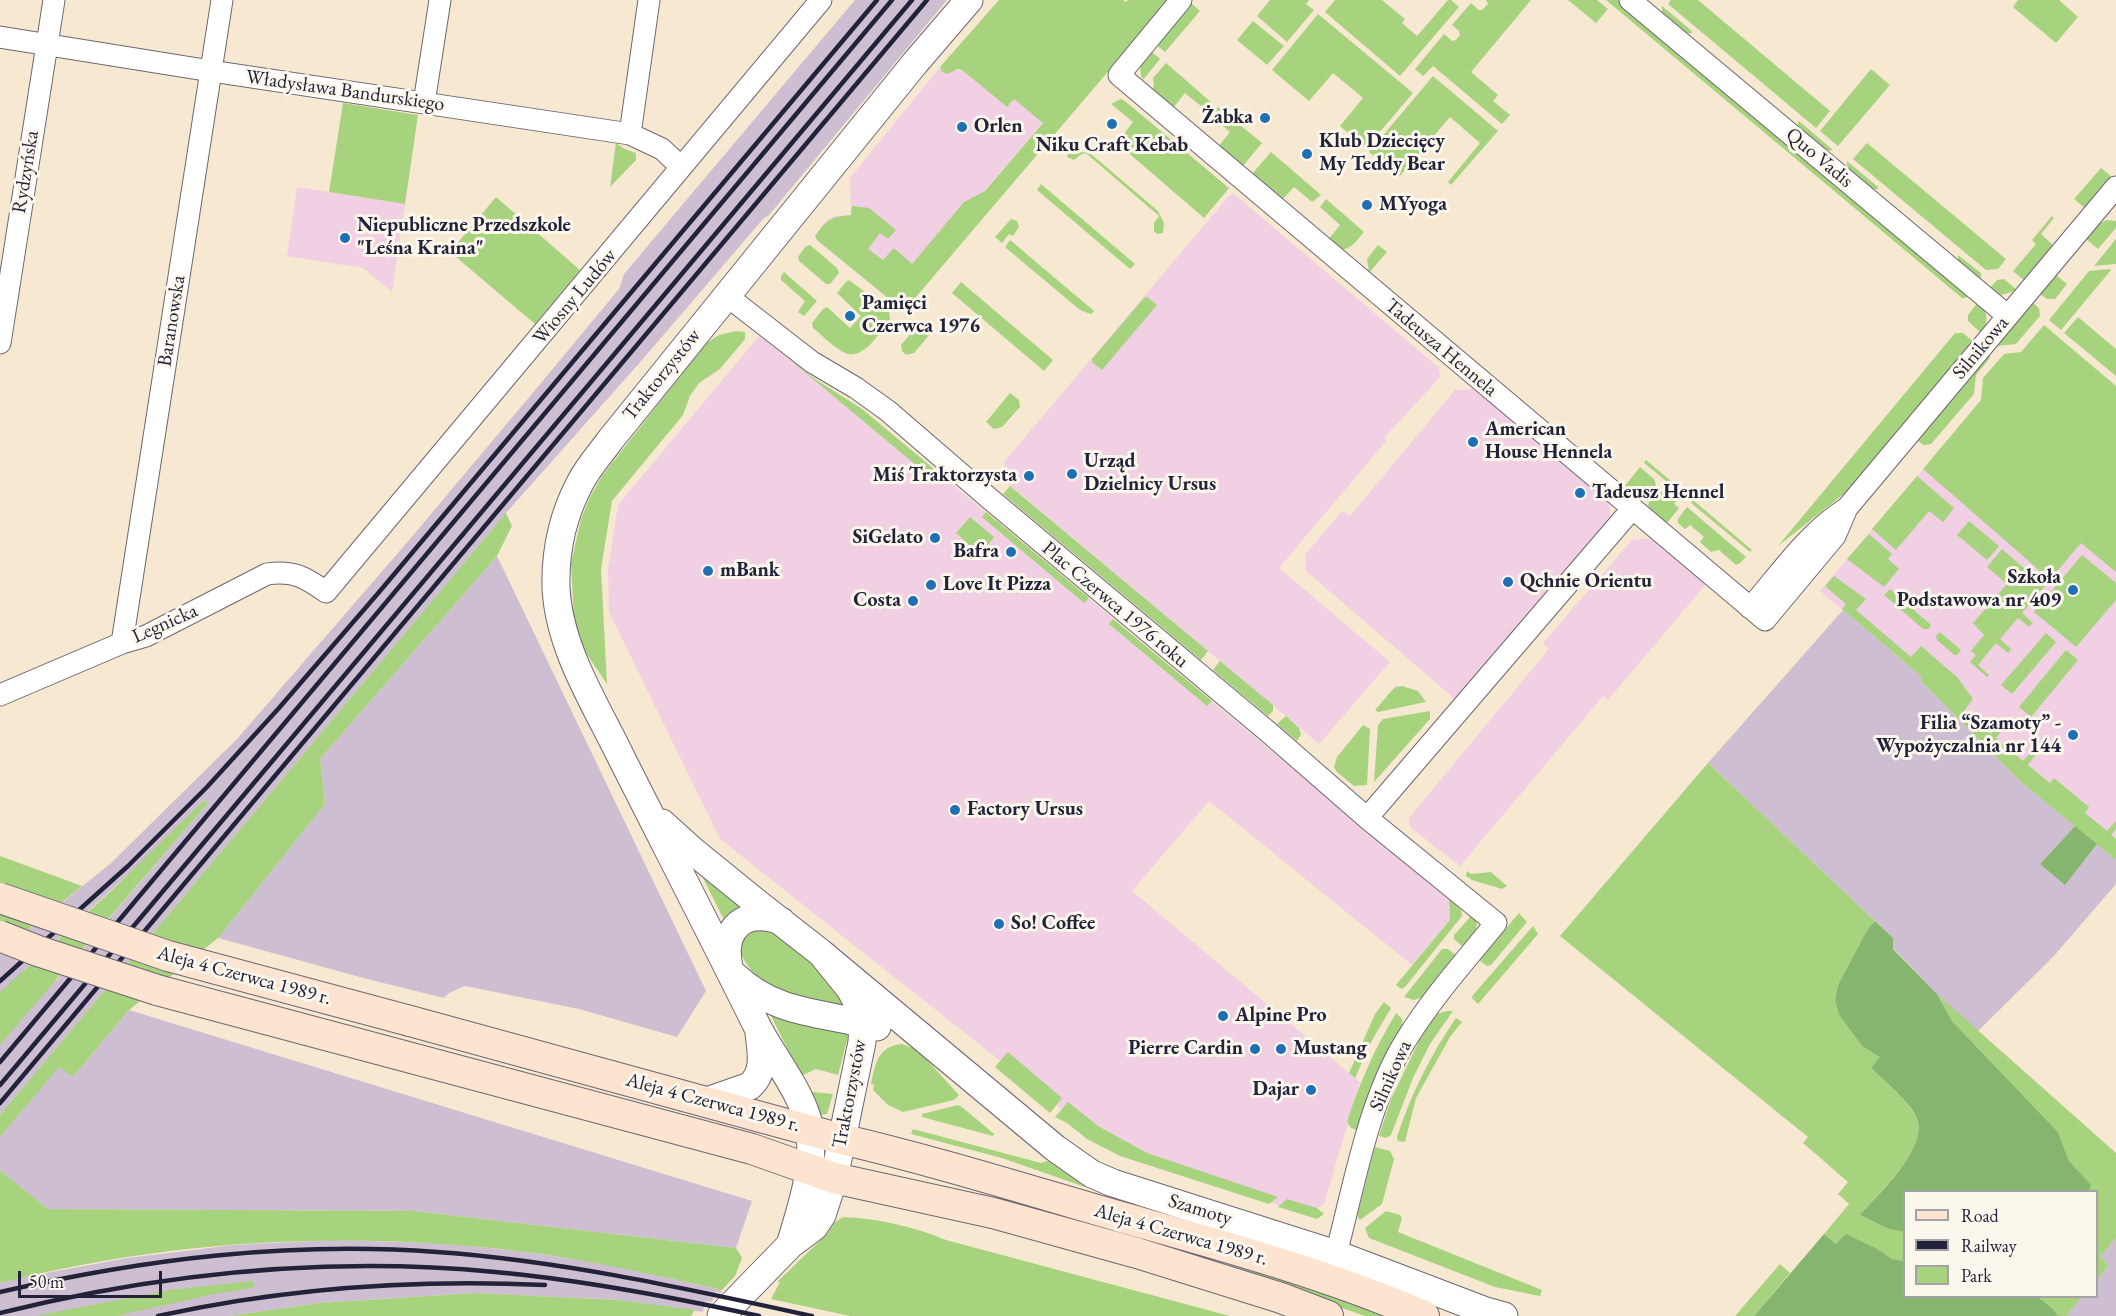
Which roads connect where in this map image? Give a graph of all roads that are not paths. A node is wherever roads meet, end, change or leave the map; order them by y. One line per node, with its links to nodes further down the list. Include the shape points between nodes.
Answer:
1 (54, 0): 10 (street, Rydzyńska)
2 (222, 0): 11 (street, Baranowska)
3 (440, 0): 12 (street)
4 (649, 0): 13 (street)
5 (822, 0): 14 (street, Wiosny Ludów)
6 (969, 0): 16 (street, Traktorzystów)
7 (1181, 0): 19 (street, Tadeusza Hennela, via 1119,75)
8 (1630, 0): 17 (street, Quo Vadis)
9 (0, 37): 10 (street, Władysława Bandurskiego)
10 (47, 44): 11 (street, Władysława Bandurskiego); 18 (street, Rydzyńska)
11 (211, 71): 12 (street, Władysława Bandurskiego); 22 (street, Baranowska)
12 (424, 103): 13 (street, Władysława Bandurskiego)
13 (630, 134): 14 (street, Władysława Bandurskiego, via 662,149)
14 (681, 167): 20 (street, Wiosny Ludów)
15 (2116, 187): 17 (street, Silnikowa)
16 (727, 296): 24 (street, Traktorzystów, via 581,481 569,508 558,552 556,587 566,641); 25 (street, Plac Czerwca 1976 roku, via 812,362 888,411)
17 (2008, 316): 21 (street, Silnikowa, via 1847,508 1816,532)
18 (0, 344)
19 (1632, 509): 21 (street, Tadeusza Hennela); 25 (street)
20 (326, 592): 22 (street, Legnicka, via 294,574 267,574 146,636)
21 (1757, 614)
22 (122, 643): 23 (street, Legnicka)
23 (0, 695)
24 (646, 808): 27 (street, Traktorzystów, via 693,851); 31 (street, Traktorzystów)
25 (1366, 818): 28 (street, Plac Czerwca 1976 roku)
26 (0, 898): 37 (main road, Aleja 4 Czerwca 1989 r., bridge, via 168,956)
27 (782, 921): 30 (street, Traktorzystów); 31 (street, Traktorzystów, via 766,916 750,918 736,926 728,940)
28 (1496, 923): 41 (street, Silnikowa, via 1405,1041 1377,1103)
29 (0, 936): 40 (main road, Aleja 4 Czerwca 1989 r., bridge, via 129,982 752,1149)
30 (821, 953): 32 (street, Traktorzystów, via 850,989); 35 (street, Szamoty)
31 (730, 971): 32 (street, Szamoty, via 764,999 800,1011); 33 (street, Traktorzystów)
32 (863, 1022): 34 (street, Szamoty); 36 (street, Traktorzystów)
33 (758, 1029): 37 (street, via 762,1064 757,1078 750,1086); 38 (street, Traktorzystów, via 792,1086)
34 (897, 1032): 35 (street, Szamoty); 36 (street, via 878,1038)
35 (930, 1043): 41 (street, Szamoty, via 1071,1161 1092,1174)
36 (859, 1056): 39 (street, Traktorzystów)
37 (707, 1101): 38 (main road, Aleja 4 Czerwca 1989 r.)
38 (810, 1130): 39 (main road, Aleja 4 Czerwca 1989 r.); 40 (street, Traktorzystów)
39 (841, 1139): 40 (street, Traktorzystów); 44 (main road, Aleja 4 Czerwca 1989 r., via 912,1156 1321,1276)
40 (821, 1174): 42 (street, Traktorzystów, via 801,1209 790,1245); 43 (main road, Aleja 4 Czerwca 1989 r., via 993,1213 1137,1253)
41 (1336, 1254): 45 (street, Szamoty)
42 (722, 1316)
43 (1328, 1316)
44 (1424, 1316)
45 (1504, 1316)

